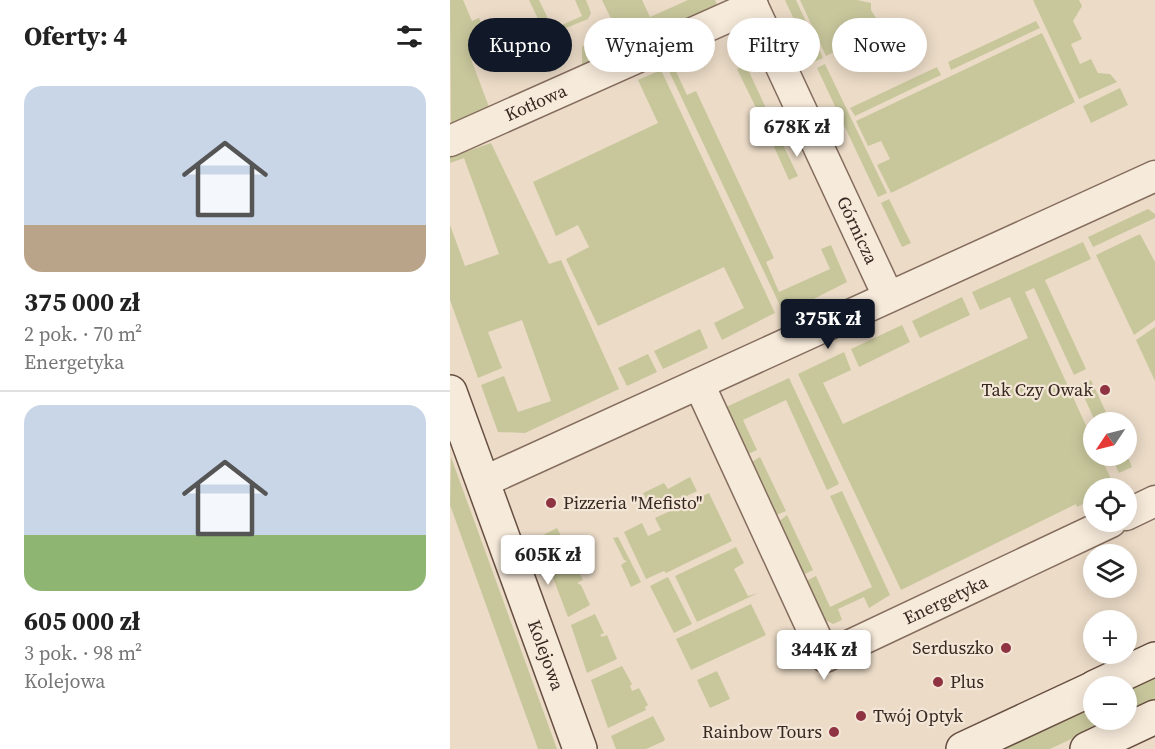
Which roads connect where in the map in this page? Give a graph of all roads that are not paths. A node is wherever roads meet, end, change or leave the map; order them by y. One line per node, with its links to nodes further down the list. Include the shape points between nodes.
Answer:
1 (751, 3): 2 (street, Kotłowa); 4 (street, Górnicza)
2 (450, 141)
3 (1155, 176): 4 (street)
4 (888, 296): 5 (street)
5 (699, 384): 7 (street); 10 (street, Energetyka, via 825,657)
6 (450, 392): 7 (street, Kolejowa)
7 (483, 482): 15 (street, Kolejowa)
8 (1155, 501): 9 (street)
9 (1137, 510)
10 (1090, 532)
11 (1155, 659): 12 (street)
12 (1118, 676)
13 (1083, 692): 16 (street)
14 (1155, 717): 17 (street)
15 (580, 749)
16 (963, 749)
17 (1087, 749)

